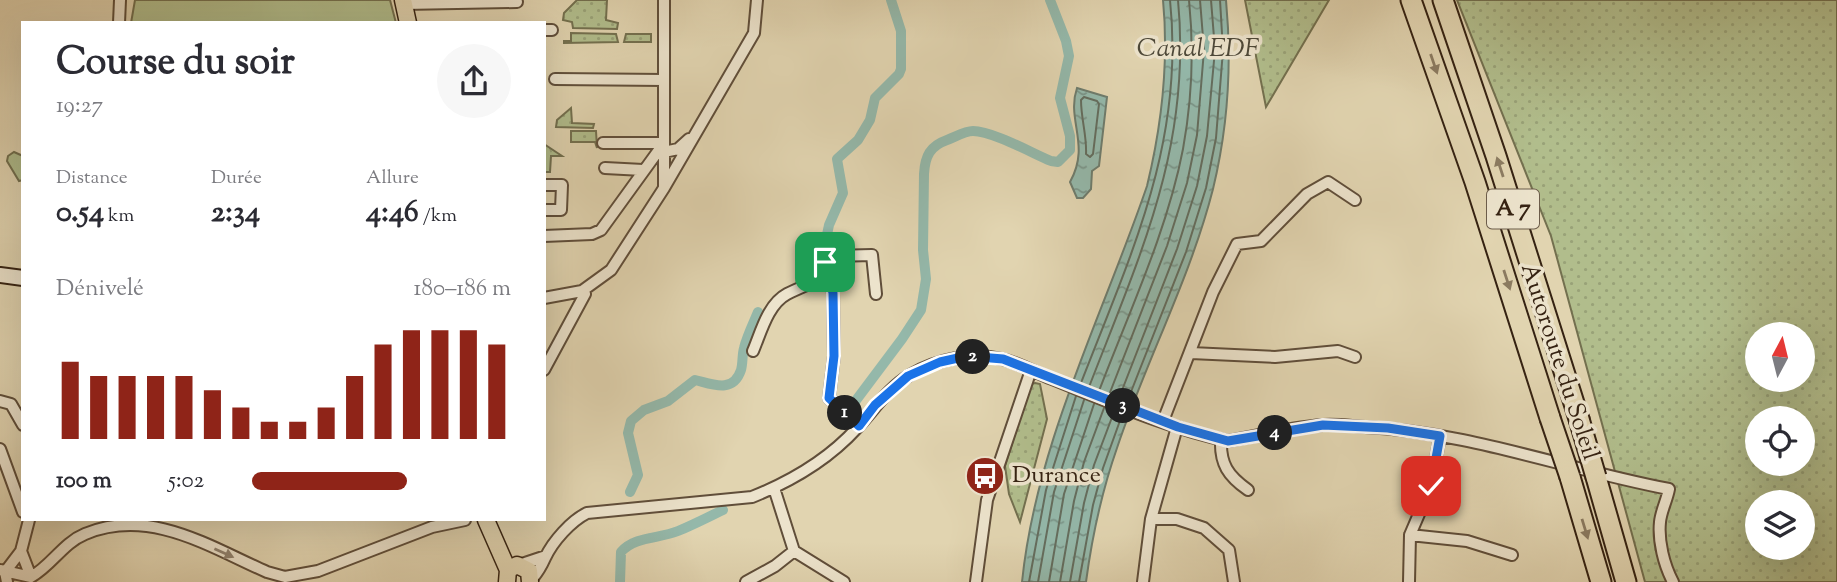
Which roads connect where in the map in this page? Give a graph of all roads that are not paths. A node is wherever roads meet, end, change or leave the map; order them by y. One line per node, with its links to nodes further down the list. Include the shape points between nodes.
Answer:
1 (120, 0): 8 (street)
2 (664, 0): 11 (street)
3 (757, 0): 12 (street, via 754,33)
4 (1411, 0): 64 (highway, Autoroute du Soleil / A 7, one-way to 64, bridge, via 1475,182)
5 (1443, 0): 65 (highway, Autoroute du Soleil / A 7, one-way to 5, bridge, via 1579,419)
6 (403, 2): 7 (street); 9 (main road)
7 (517, 2)
8 (119, 21)
9 (408, 21)
10 (555, 79): 11 (street)
11 (664, 80): 14 (street)
12 (694, 134): 14 (street, via 678,149); 18 (street)
13 (603, 143): 14 (street)
14 (664, 148): 16 (street); 18 (street)
15 (605, 168): 16 (street)
16 (643, 170): 21 (street, via 601,230)
17 (546, 185): 20 (street, via 562,185 561,210)
18 (664, 188): 27 (street, via 611,270 582,291)
19 (1355, 200): 29 (street, via 1328,182 1307,194 1261,241 1237,244)
20 (546, 209)
21 (546, 236)
22 (0, 275): 24 (street)
23 (828, 275): 26 (street, via 825,262 832,256 872,255); 28 (street, via 785,295 771,309); 36 (street, via 833,293 834,356 829,398)
24 (21, 278)
25 (585, 294): 31 (street)
26 (876, 294)
27 (546, 298)
28 (753, 351)
29 (1191, 353): 30 (street, via 1275,357 1338,351); 34 (street)
30 (1355, 358)
31 (546, 366)
32 (1031, 370): 34 (street); 36 (street, via 1003,359 967,356 940,362 908,376); 60 (street, via 987,500)
33 (0, 401): 35 (street, via 11,404)
34 (1163, 421): 37 (street)
35 (21, 422)
36 (859, 426): 41 (street, via 824,460)
37 (1178, 427): 39 (street); 44 (street)
38 (1440, 436): 39 (street, via 1323,425); 49 (street, via 1431,486); 66 (street, via 1669,489 1659,538)
39 (1221, 440): 42 (street, via 1223,461 1233,479)
40 (0, 449): 43 (street)
41 (774, 488): 51 (street); 53 (street, via 752,498 587,513 578,517)
42 (1248, 490)
43 (21, 507)
44 (1151, 519): 61 (street); 62 (street, via 1177,519 1204,528 1228,551)
45 (28, 521): 50 (street)
46 (460, 521): 56 (street, one-way to 46, via 71,541 123,525 168,528 285,577 318,571 432,527)
47 (487, 521): 54 (main road)
48 (492, 521): 54 (main road)
49 (1410, 535): 52 (street, via 1466,541); 63 (street)
50 (21, 551): 55 (street); 56 (street)
51 (794, 551): 58 (street); 59 (street)
52 (1512, 555)
53 (546, 556): 54 (street); 57 (street)
54 (513, 570): 57 (main road, via 529,570)
55 (4, 575): 56 (street)
56 (31, 577)
57 (530, 582)
58 (746, 582)
59 (844, 582)
60 (976, 582)
61 (1143, 582)
62 (1234, 582)
63 (1408, 582)
64 (1601, 582)
65 (1626, 582)
66 (1673, 582)

